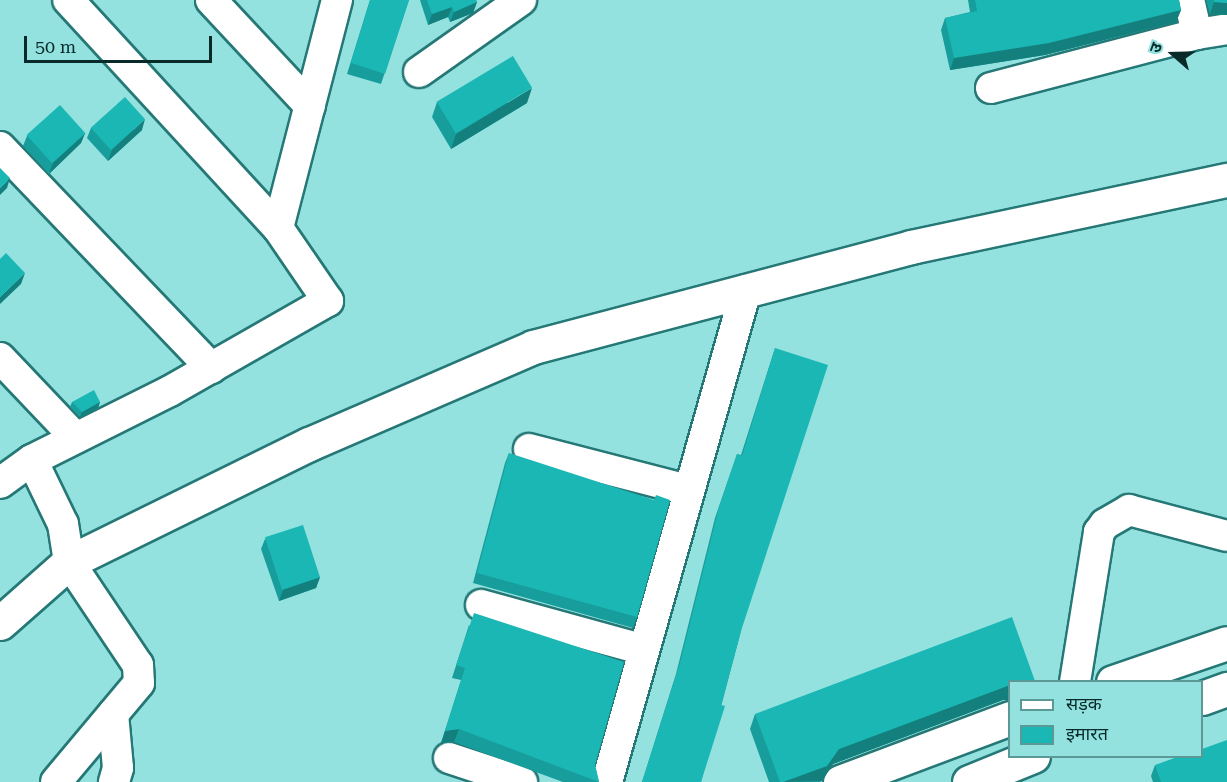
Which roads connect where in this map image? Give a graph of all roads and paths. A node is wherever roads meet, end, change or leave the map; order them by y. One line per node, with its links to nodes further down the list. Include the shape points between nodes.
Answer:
1 (69, 0): 13 (street)
2 (211, 0): 10 (street)
3 (337, 0): 10 (street)
4 (520, 0): 8 (street)
5 (1189, 0): 7 (street)
6 (1227, 29): 7 (street)
7 (1197, 34): 9 (street)
8 (419, 72)
9 (991, 88)
10 (310, 106): 13 (street)
11 (0, 147): 16 (street)
12 (1227, 180): 14 (street, via 911,247)
13 (278, 228): 16 (street, via 328,301)
14 (746, 290): 21 (street); 23 (street, via 533,347 309,444)
15 (0, 358): 17 (street)
16 (212, 368): 17 (street)
17 (76, 438): 19 (street)
18 (529, 449): 21 (street)
19 (32, 460): 20 (street); 23 (street, via 63,524)
20 (0, 483)
21 (687, 490): 27 (street)
22 (1227, 536): 28 (street, via 1129,510 1105,524 1099,532)
23 (69, 562): 25 (street); 32 (street, via 138,665 139,683)
24 (481, 605): 27 (street)
25 (0, 623)
26 (1227, 643): 29 (street)
27 (641, 649): 39 (street)
28 (1075, 680)
29 (1116, 680)
30 (1227, 689): 31 (street)
31 (1203, 698)
32 (113, 714): 36 (street); 37 (street, via 118,768)
33 (1008, 719): 40 (street)
34 (449, 758): 38 (street)
35 (1028, 758): 41 (street)
36 (56, 782)
37 (114, 782)
38 (522, 782)
39 (607, 782)
40 (840, 782)
41 (969, 782)

